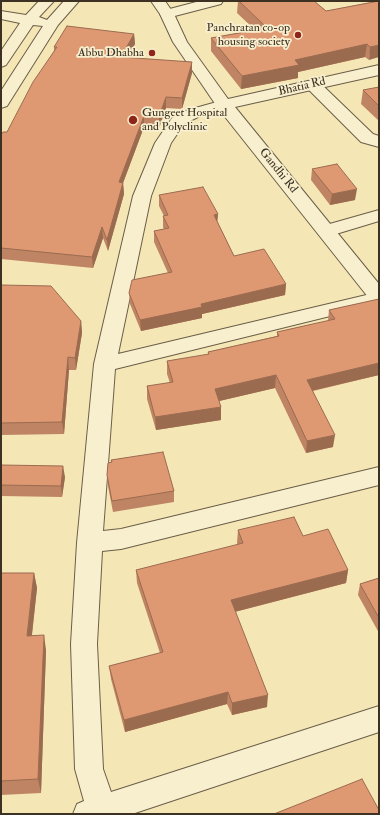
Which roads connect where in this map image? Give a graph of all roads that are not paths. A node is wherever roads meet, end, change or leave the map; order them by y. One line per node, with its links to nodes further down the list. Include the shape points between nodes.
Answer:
1 (47, 1): 7 (street)
2 (72, 1): 8 (street)
3 (158, 1): 5 (street, Gandhi Rd)
4 (216, 1): 5 (street)
5 (167, 14): 13 (street, Gandhi Rd, via 180,42)
6 (1, 15): 7 (street)
7 (29, 20): 8 (street); 9 (street)
8 (52, 24): 12 (street)
9 (1, 62)
10 (379, 70): 11 (street, Bhatia Rd)
11 (313, 85): 13 (street, Bhatia Rd); 14 (street, via 367,138)
12 (2, 101)
13 (224, 105): 16 (street, Gandhi Rd); 18 (street, Bhatia Rd, via 194,113 178,121 163,143 142,196)
14 (379, 142)
15 (379, 215): 16 (street)
16 (326, 232): 17 (street, Gandhi Rd)
17 (379, 297): 18 (street)
18 (105, 364): 20 (street, Bhatia Rd)
19 (379, 476): 20 (street, via 121,539)
20 (89, 543): 22 (street, Bhatia Rd, via 84,652 89,769)
21 (379, 719): 22 (street)
22 (97, 813)

